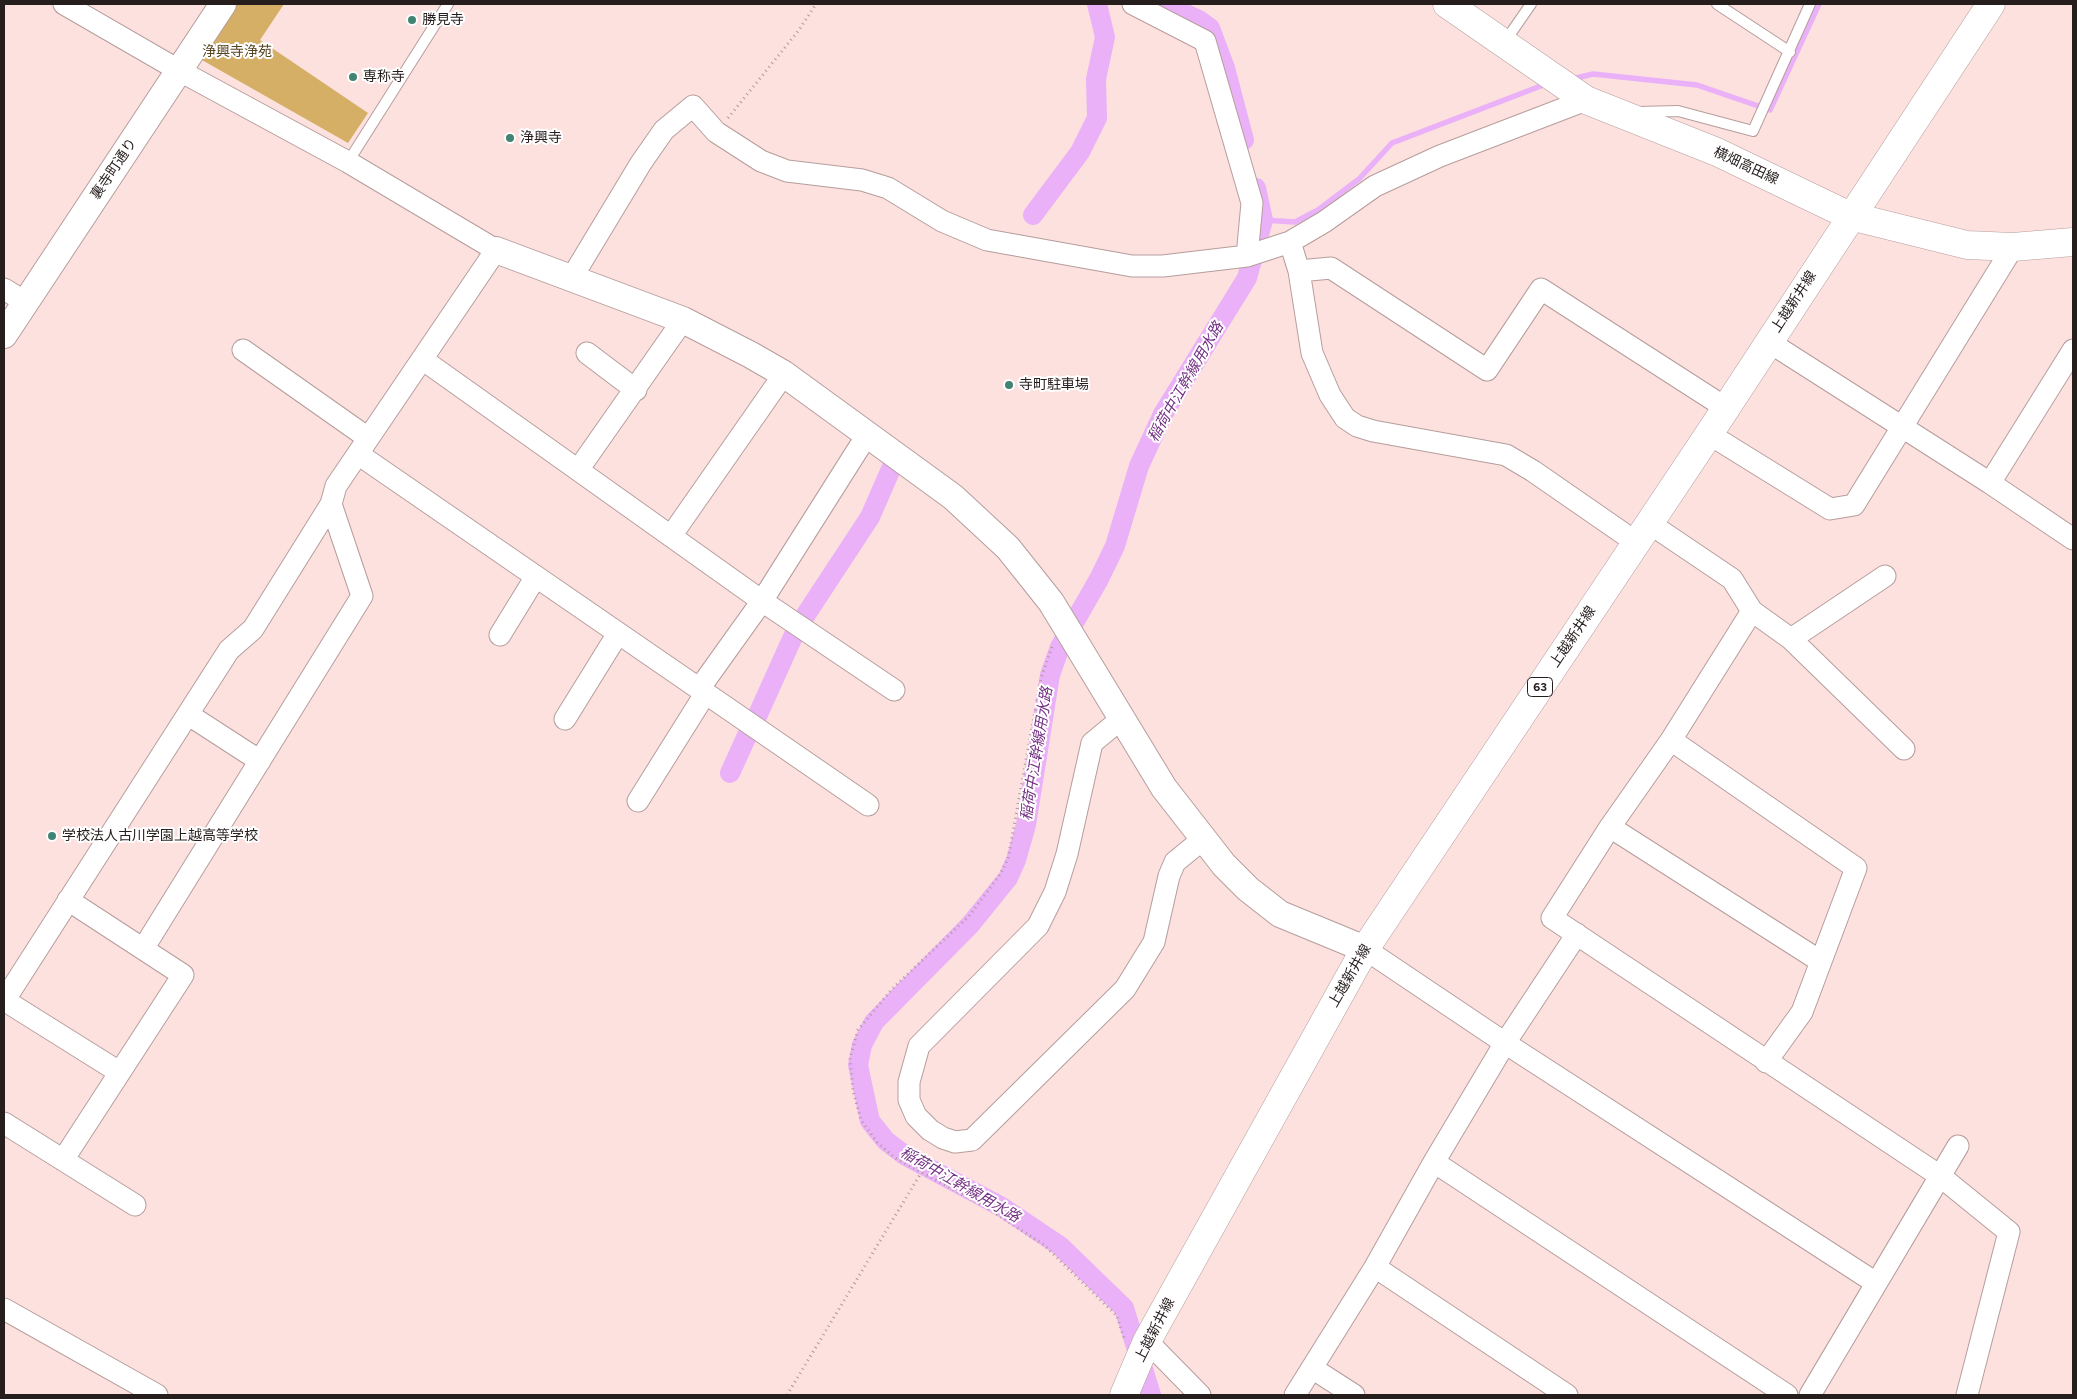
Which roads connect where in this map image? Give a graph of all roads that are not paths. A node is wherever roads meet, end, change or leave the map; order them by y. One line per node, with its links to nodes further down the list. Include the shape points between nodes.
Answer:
1 (64, 4): 12 (street)
2 (223, 4): 12 (street, 裏寺町通り)
3 (448, 4): 15 (lane)
4 (1134, 4): 21 (street, via 1205,40 1252,203)
5 (1447, 4): 10 (main road, 横畑高田線)
6 (1531, 4): 10 (lane)
7 (1717, 4): 11 (lane)
8 (1810, 4): 11 (lane)
9 (1991, 4): 16 (main road, 上越新井線 / 63)
10 (1503, 43): 13 (main road, 横畑高田線)
11 (1790, 52): 14 (lane, via 1753,131 1678,111)
12 (180, 71): 15 (street); 24 (street, 裏寺町通り)
13 (1586, 100): 14 (main road, 横畑高田線); 17 (street, via 1440,156 1374,186)
14 (1620, 112): 16 (main road, 横畑高田線, via 1717,152)
15 (348, 162): 20 (street)
16 (1850, 216): 19 (main road, 横畑高田線, via 1967,245); 27 (main road, 上越新井線 / 63)
17 (1290, 242): 21 (street); 22 (street)
18 (2073, 242): 19 (main road, 横畑高田線)
19 (2012, 247): 35 (street)
20 (496, 250): 23 (street); 31 (street)
21 (1246, 256): 23 (street, via 1163,266 1132,266 987,240 942,221 888,188 862,180 787,171 761,161 716,132 693,106 664,130 640,163)
22 (1299, 271): 34 (street, via 1331,268 1487,370 1541,289); 42 (street, via 1312,353 1330,395 1345,418 1373,431 1506,455)
23 (570, 279): 25 (street)
24 (14, 296): 26 (street, 裏寺町通り)
25 (683, 320): 32 (street); 33 (street)
26 (4, 335)
27 (1769, 342): 34 (main road, 上越新井線 / 63); 35 (street)
28 (243, 350): 38 (street)
29 (2073, 350): 40 (street)
30 (586, 353): 33 (street)
31 (422, 359): 38 (street); 39 (street)
32 (784, 374): 37 (street); 43 (street)
33 (636, 390): 39 (street)
34 (1726, 408): 36 (main road, 上越新井線 / 63)
35 (1902, 427): 36 (street, via 1854,505 1830,509); 40 (street)
36 (1709, 434): 42 (main road, 上越新井線 / 63)
37 (867, 435): 47 (street); 56 (street, via 930,478 972,514 1024,569 1064,623)
38 (363, 446): 41 (street, via 336,486); 46 (street)
39 (578, 470): 43 (street)
40 (1990, 482): 44 (street)
41 (331, 504): 54 (street, via 253,630 229,650); 59 (street, via 362,596)
42 (1643, 533): 48 (street, via 1732,579); 66 (main road, 上越新井線 / 63)
43 (671, 536): 47 (street)
44 (2073, 539)
45 (1885, 576): 51 (street)
46 (535, 578): 49 (street); 50 (street)
47 (762, 601): 52 (street); 53 (street)
48 (1752, 611): 51 (street); 57 (street)
49 (617, 634): 53 (street); 55 (street)
50 (500, 635)
51 (1791, 639): 58 (street)
52 (894, 690)
53 (702, 692): 60 (street); 61 (street)
54 (189, 714): 59 (street); 64 (street)
55 (565, 719)
56 (1121, 719): 63 (street, via 1164,788); 63 (street, via 1092,743 1066,854 1054,892 1038,926 919,1046 909,1082 909,1100 916,1116 930,1130 954,1142 972,1140 1125,989 1154,942 1169,876 1176,862)
57 (1671, 740): 62 (street); 68 (street, via 1856,868)
58 (1904, 748)
59 (260, 761): 67 (street)
60 (638, 801)
61 (868, 804)
62 (1610, 827): 65 (street, via 1552,918); 68 (street)
63 (1202, 840): 66 (street, via 1235,877 1280,914)
64 (68, 900): 67 (street); 69 (street)
65 (1577, 934): 70 (street); 71 (street)
66 (1364, 949): 70 (street); 82 (main road, 上越新井線 / 63)
67 (143, 950): 72 (street, via 183,975)
68 (1820, 961): 71 (street, via 1802,1012)
69 (4, 1001): 72 (street)
70 (1505, 1043): 76 (street); 80 (street)
71 (1766, 1062): 77 (street)
72 (119, 1072): 75 (street)
73 (4, 1123): 75 (street)
74 (1958, 1146): 77 (street)
75 (63, 1160): 78 (street)
76 (1434, 1162): 79 (street); 90 (street)
77 (1940, 1176): 80 (street); 92 (street, via 2009,1232)
78 (135, 1205)
79 (1375, 1267): 83 (street); 89 (street)
80 (1876, 1283): 91 (street)
81 (4, 1309): 85 (street)
82 (1147, 1341): 84 (main road, 上越新井線 / 63); 86 (street)
83 (1312, 1368): 87 (street); 88 (street)
84 (1129, 1383)
85 (157, 1395)
86 (1200, 1395)
87 (1295, 1395)
88 (1354, 1395)
89 (1567, 1395)
90 (1787, 1395)
91 (1810, 1395)
92 (1966, 1395)

